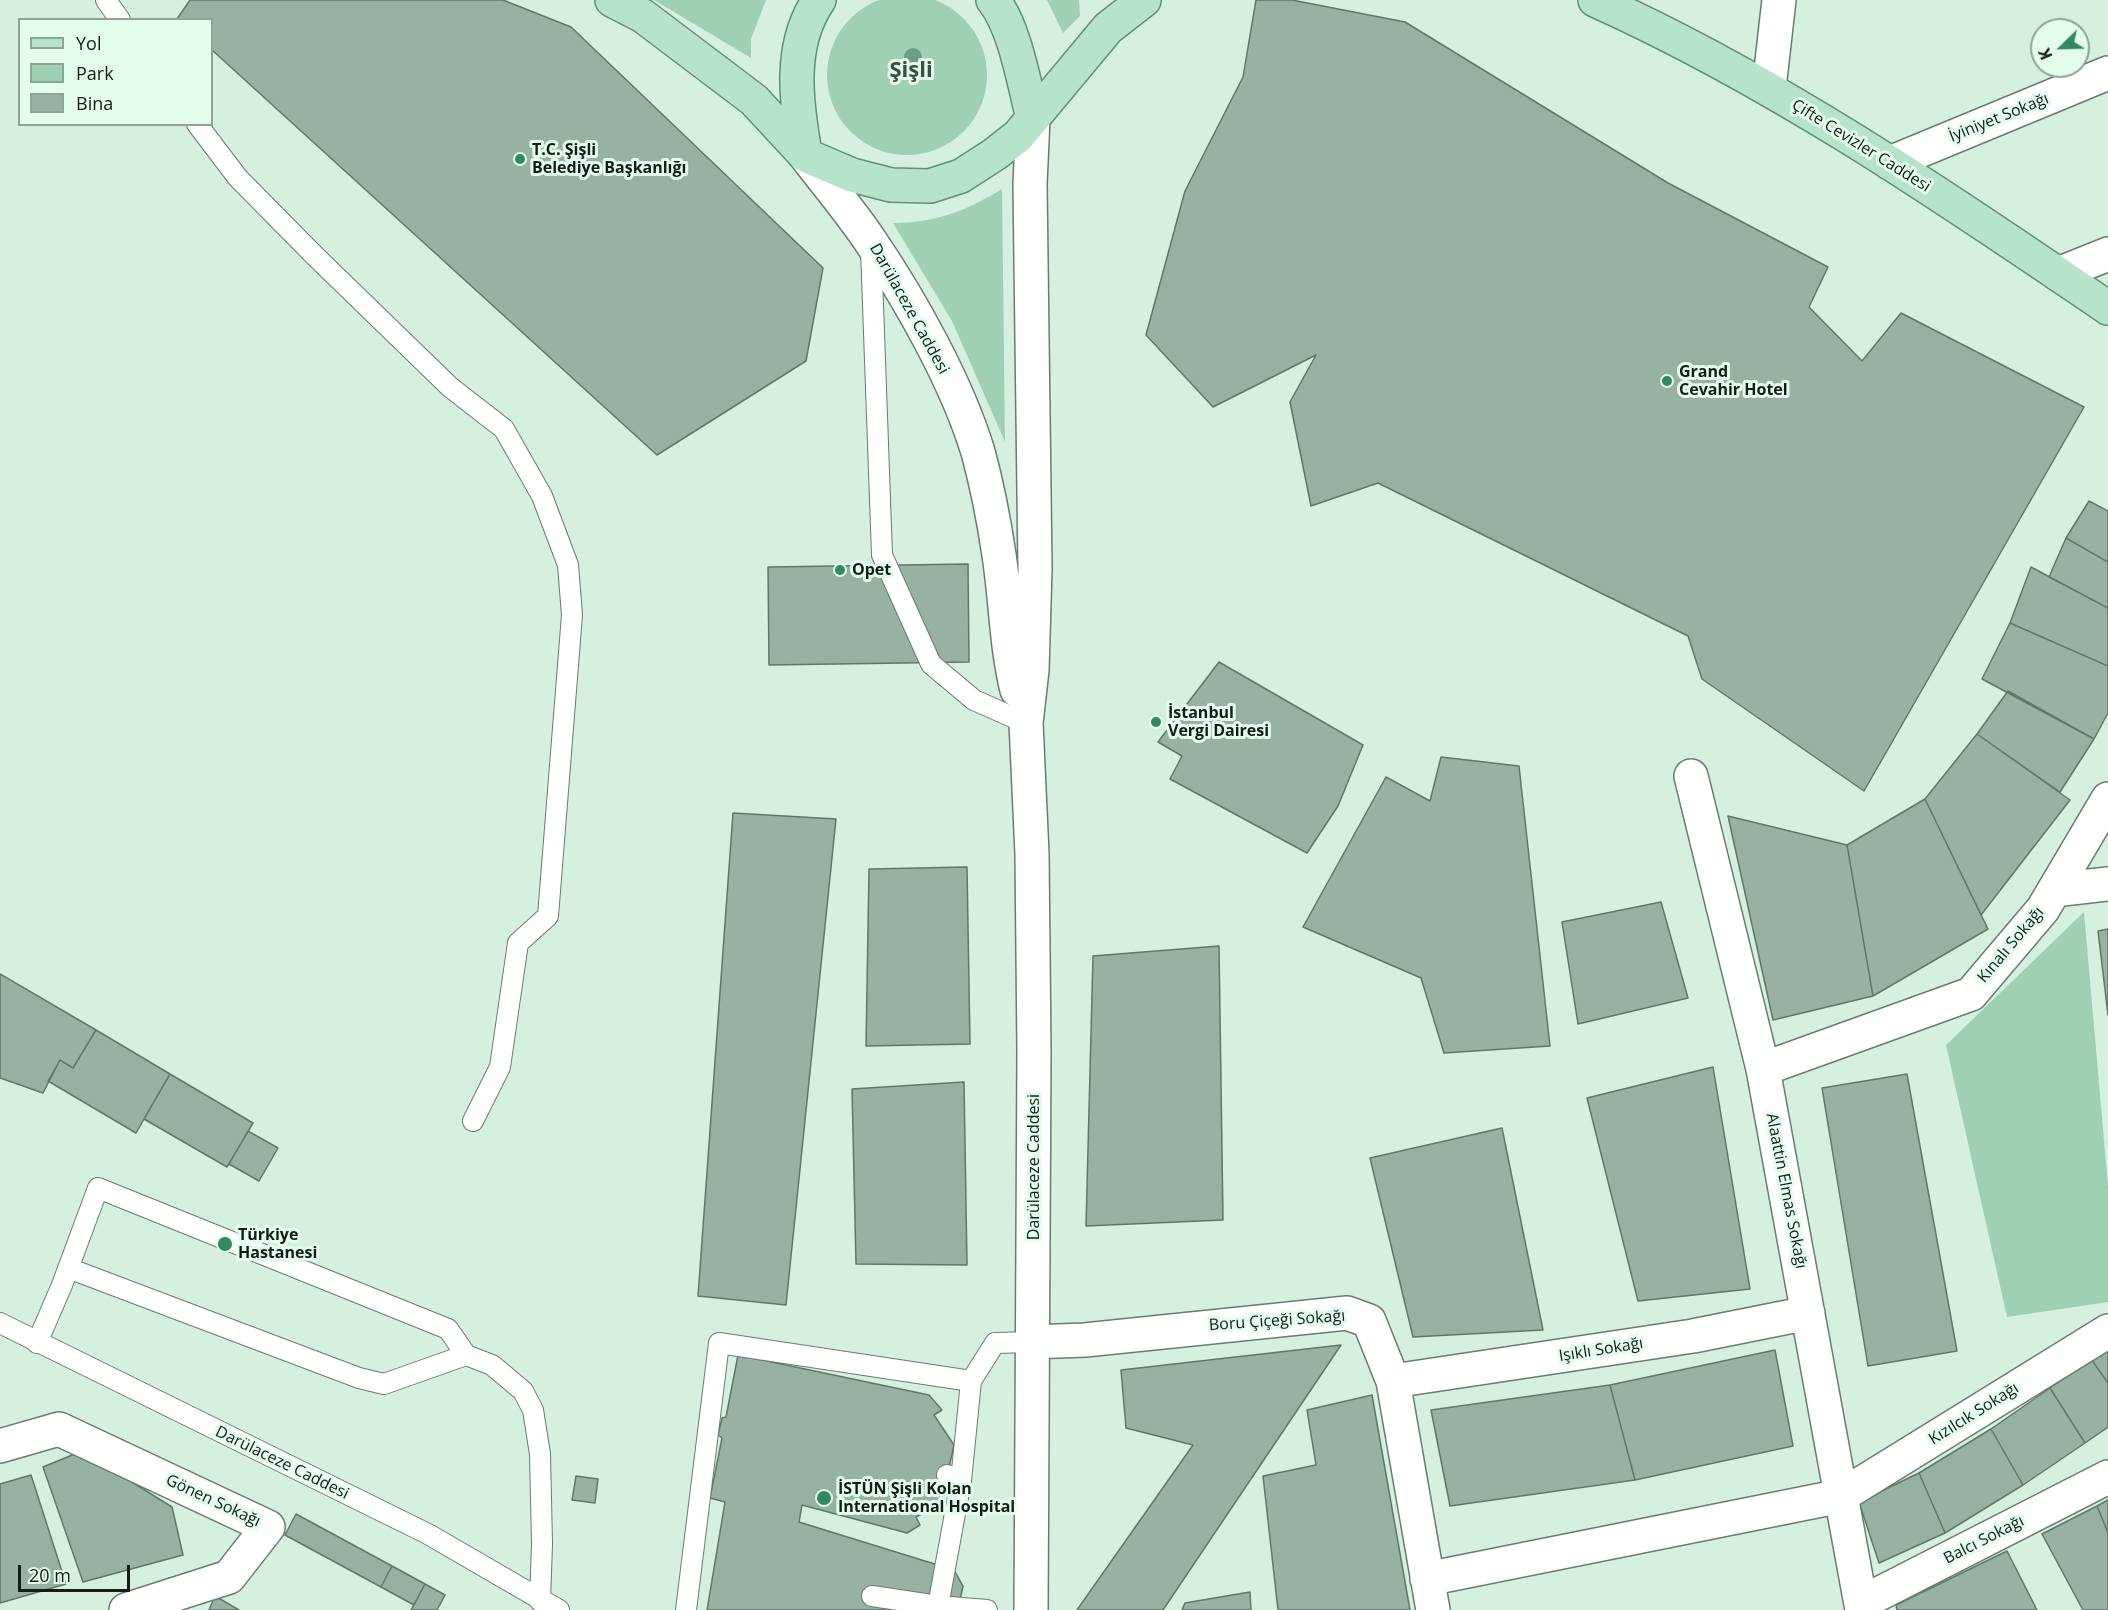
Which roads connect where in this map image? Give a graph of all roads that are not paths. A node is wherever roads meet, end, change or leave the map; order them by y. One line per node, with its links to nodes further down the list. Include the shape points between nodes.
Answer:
1 (106, 0): 8 (lane)
2 (612, 0): 13 (main road, Darülaceze Caddesi, via 643,16 754,100)
3 (819, 0): 13 (main road, via 803,35 797,71 797,106)
4 (993, 0): 11 (main road, Darülaceze Caddesi, via 1015,51)
5 (1144, 0): 11 (main road, via 1107,28)
6 (1779, 0): 10 (street)
7 (1589, 1): 10 (main road, Çifte Cevizler Caddesi)
8 (119, 18)
9 (2108, 73): 14 (street, İyiniyet Sokağı)
10 (1769, 88): 14 (main road, Çifte Cevizler Caddesi)
11 (1033, 118): 13 (main road, via 995,154 961,176 930,186 891,185 852,175); 19 (street, Darülaceze Caddesi, via 1030,212 1035,569)
12 (199, 126): 25 (lane, via 238,178 315,256 450,387 504,429 542,496 568,565 572,615 548,916 518,943 500,1066)
13 (805, 155): 15 (street, Darülaceze Caddesi)
14 (1890, 163): 17 (main road, Çifte Cevizler Caddesi)
15 (871, 240): 19 (street, Darülaceze Caddesi, via 932,348 978,452 999,555 1012,668); 19 (lane, via 882,555 931,664 974,700)
16 (2108, 254): 17 (street)
17 (2058, 274): 18 (main road, Çifte Cevizler Caddesi)
18 (2108, 308)
19 (1026, 723): 30 (street, Darülaceze Caddesi, via 1034,1052)
20 (1691, 776): 24 (street, Alaattin Elmas Sokağı)
21 (2108, 799): 23 (street, Kınalı Sokağı)
22 (2108, 884): 23 (street)
23 (2054, 890): 24 (street, Kınalı Sokağı, via 2043,909 1971,994)
24 (1763, 1069): 27 (street, Alaattin Elmas Sokağı)
25 (473, 1121)
26 (68, 1268): 31 (lane); 32 (lane, via 384,1384); 32 (lane, via 98,1188 448,1329)
27 (1808, 1313): 34 (street, Işıklı Sokağı, via 1693,1336); 37 (street, Alaattin Elmas Sokağı)
28 (0, 1323): 31 (lane, Darülaceze Caddesi)
29 (2108, 1331): 37 (street, Kızılcık Sokağı)
30 (1031, 1342): 33 (lane, via 995,1343); 34 (street, Boru Çiçeği Sokağı, via 1347,1313 1369,1321); 47 (street, Darülaceze Caddesi)
31 (37, 1343): 40 (lane, Darülaceze Caddesi, via 428,1534)
32 (466, 1355): 40 (lane, via 492,1365 523,1391 533,1410 540,1454)
33 (971, 1381): 43 (lane); 45 (lane, via 719,1343)
34 (1393, 1381): 38 (street, Boru Çiçeği Sokağı)
35 (0, 1446): 42 (street, Gönen Sokağı, via 59,1429 268,1527 229,1577)
36 (2108, 1478): 41 (street, Balcı Sokağı)
37 (1841, 1496): 38 (street); 41 (street, Alaattin Elmas Sokağı)
38 (1430, 1594)
39 (872, 1596): 43 (lane)
40 (540, 1601): 44 (lane, Darülaceze Caddesi)
41 (1861, 1606)
42 (144, 1607)
43 (938, 1608): 46 (lane)
44 (560, 1610)
45 (686, 1610)
46 (987, 1610)
47 (1030, 1610)

